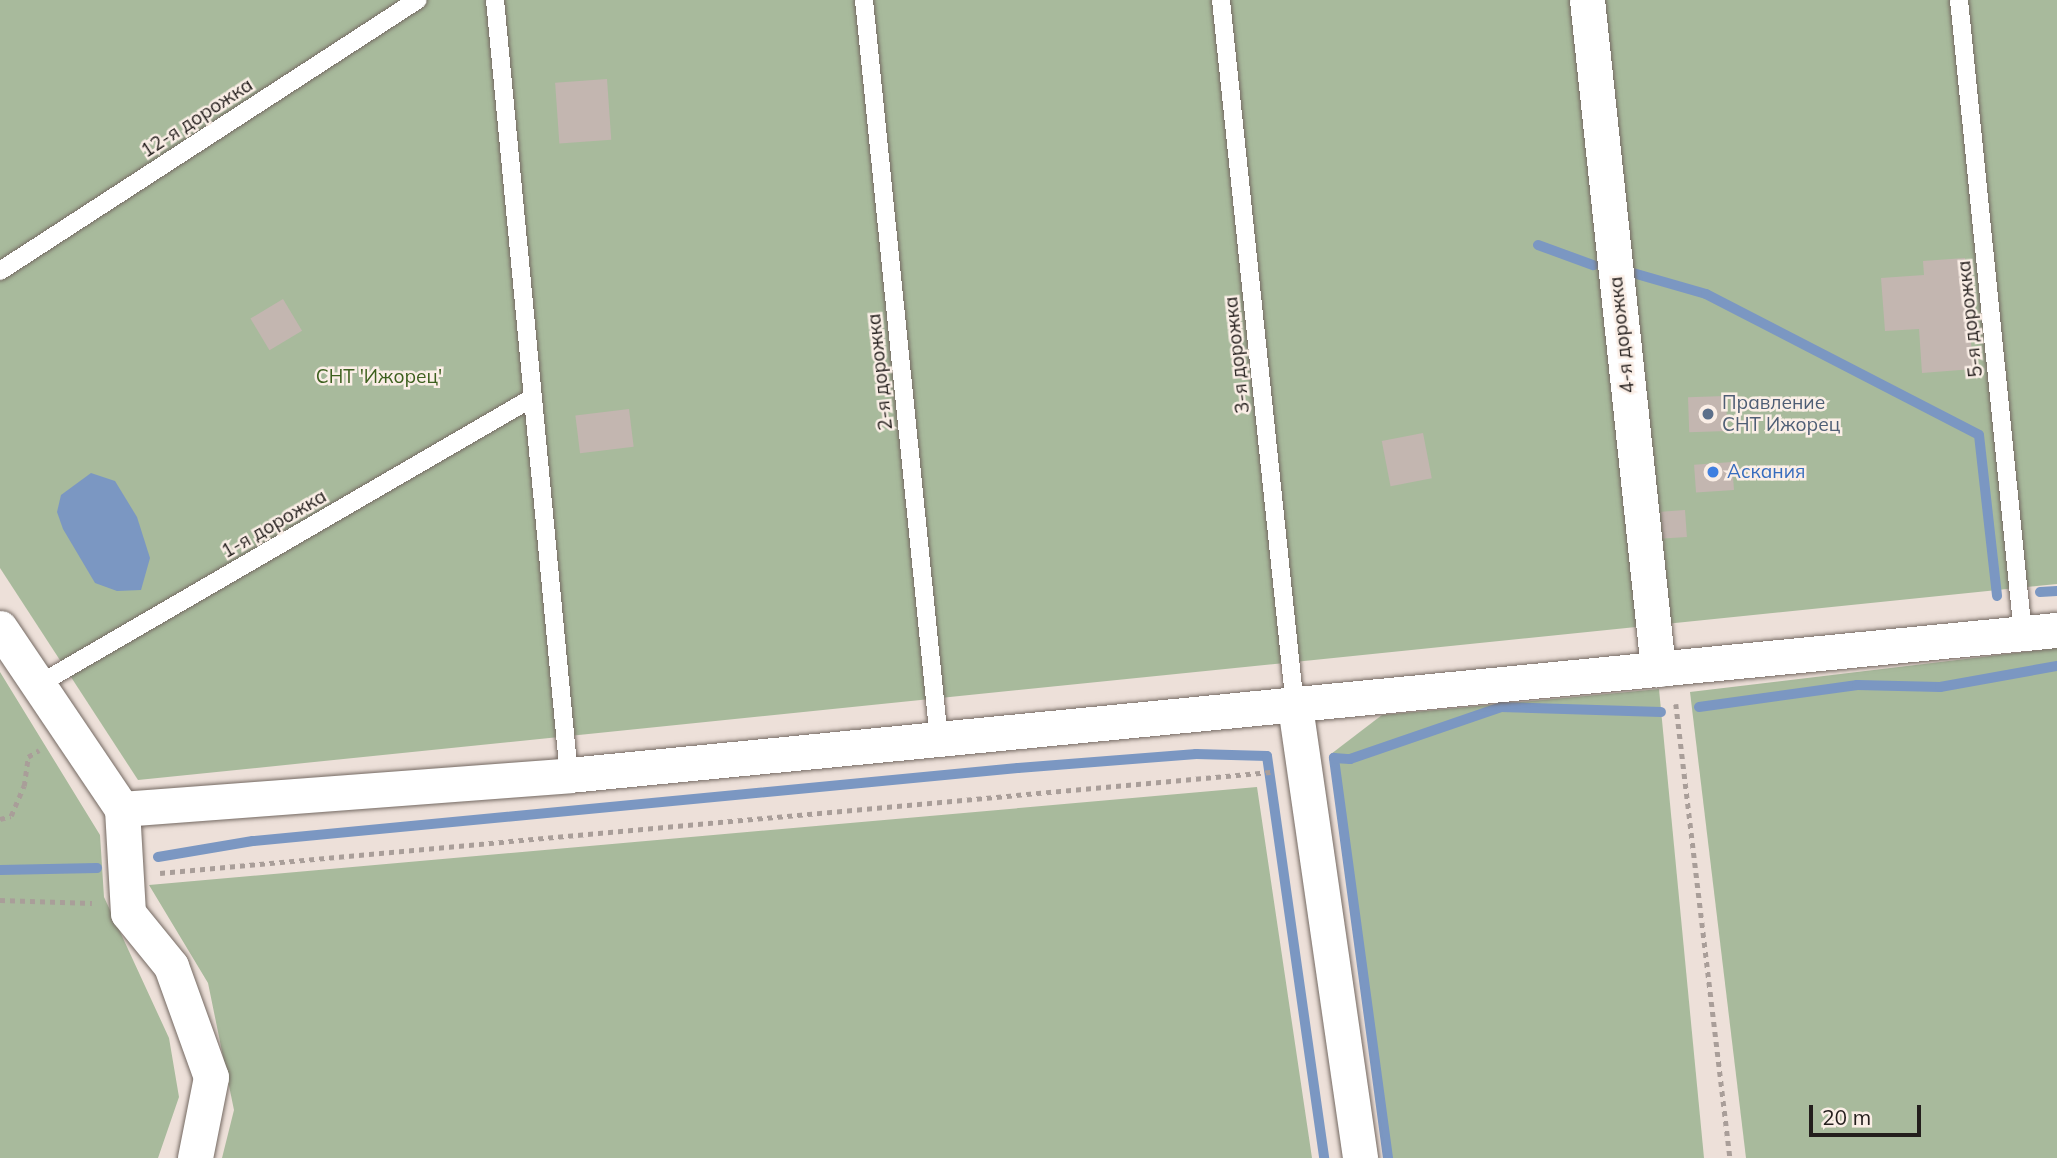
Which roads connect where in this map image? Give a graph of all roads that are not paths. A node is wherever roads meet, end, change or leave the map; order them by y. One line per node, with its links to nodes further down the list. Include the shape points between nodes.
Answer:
1 (418, 0): 7 (lane, 12-я дорожка)
2 (495, 0): 8 (lane)
3 (864, 0): 14 (lane, 2-я дорожка)
4 (1221, 0): 13 (lane, 3-я дорожка)
5 (1587, 0): 11 (street, 4-я дорожка)
6 (1959, 0): 10 (lane, 5-я дорожка)
7 (0, 271)
8 (532, 398): 12 (lane, 1-я дорожка); 15 (lane)
9 (0, 628): 12 (street)
10 (2040, 632): 11 (street)
11 (1658, 670): 13 (street)
12 (36, 686): 16 (street)
13 (1295, 706): 14 (street); 18 (street)
14 (939, 740): 15 (street)
15 (569, 775): 16 (street)
16 (122, 809): 17 (street, via 128,913 171,966 211,1077)
17 (195, 1158)
18 (1360, 1158)

